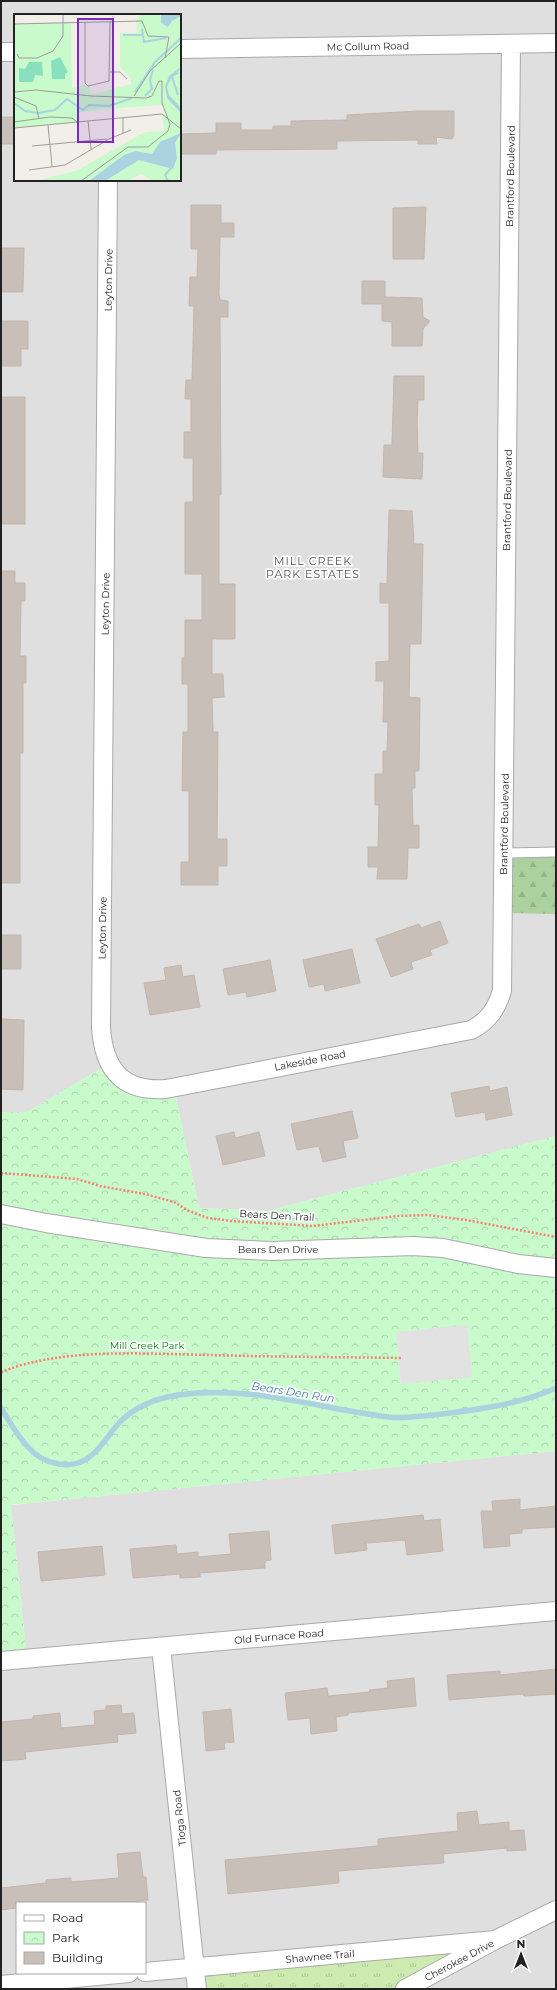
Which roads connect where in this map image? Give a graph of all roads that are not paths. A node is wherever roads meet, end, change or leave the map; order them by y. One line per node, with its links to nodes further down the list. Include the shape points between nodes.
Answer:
1 (556, 43): 2 (street, Mc Collum Road)
2 (511, 44): 3 (street, Mc Collum Road); 8 (street, Brantford Boulevard)
3 (181, 49)
4 (1, 52): 5 (street)
5 (14, 52)
6 (108, 181): 10 (street, Leyton Drive)
7 (556, 852): 8 (lane)
8 (504, 854): 9 (street, Brantford Boulevard)
9 (503, 956): 10 (street, Lakeside Road, via 502,991 498,1005 493,1014 471,1030 166,1089 138,1088 117,1074 109,1064 103,1047)
10 (101, 1028)
11 (1, 1214): 12 (street, Bears Den Drive, via 206,1248 273,1251 413,1246 443,1248 518,1264)
12 (556, 1268)
13 (556, 1612): 14 (street, Old Furnace Road)
14 (161, 1647): 15 (street, Old Furnace Road); 18 (street, Tioga Road)
15 (1, 1661)
16 (556, 1910): 17 (street, Cherokee Drive)
17 (495, 1940): 18 (street, Shawnee Trail); 23 (street, Cherokee Drive)
18 (195, 1967): 19 (street, Shawnee Trail); 22 (street, Tioga Road)
19 (146, 1972)
20 (117, 1974): 21 (street)
21 (1, 1984)
22 (197, 1989)
23 (405, 1989)

